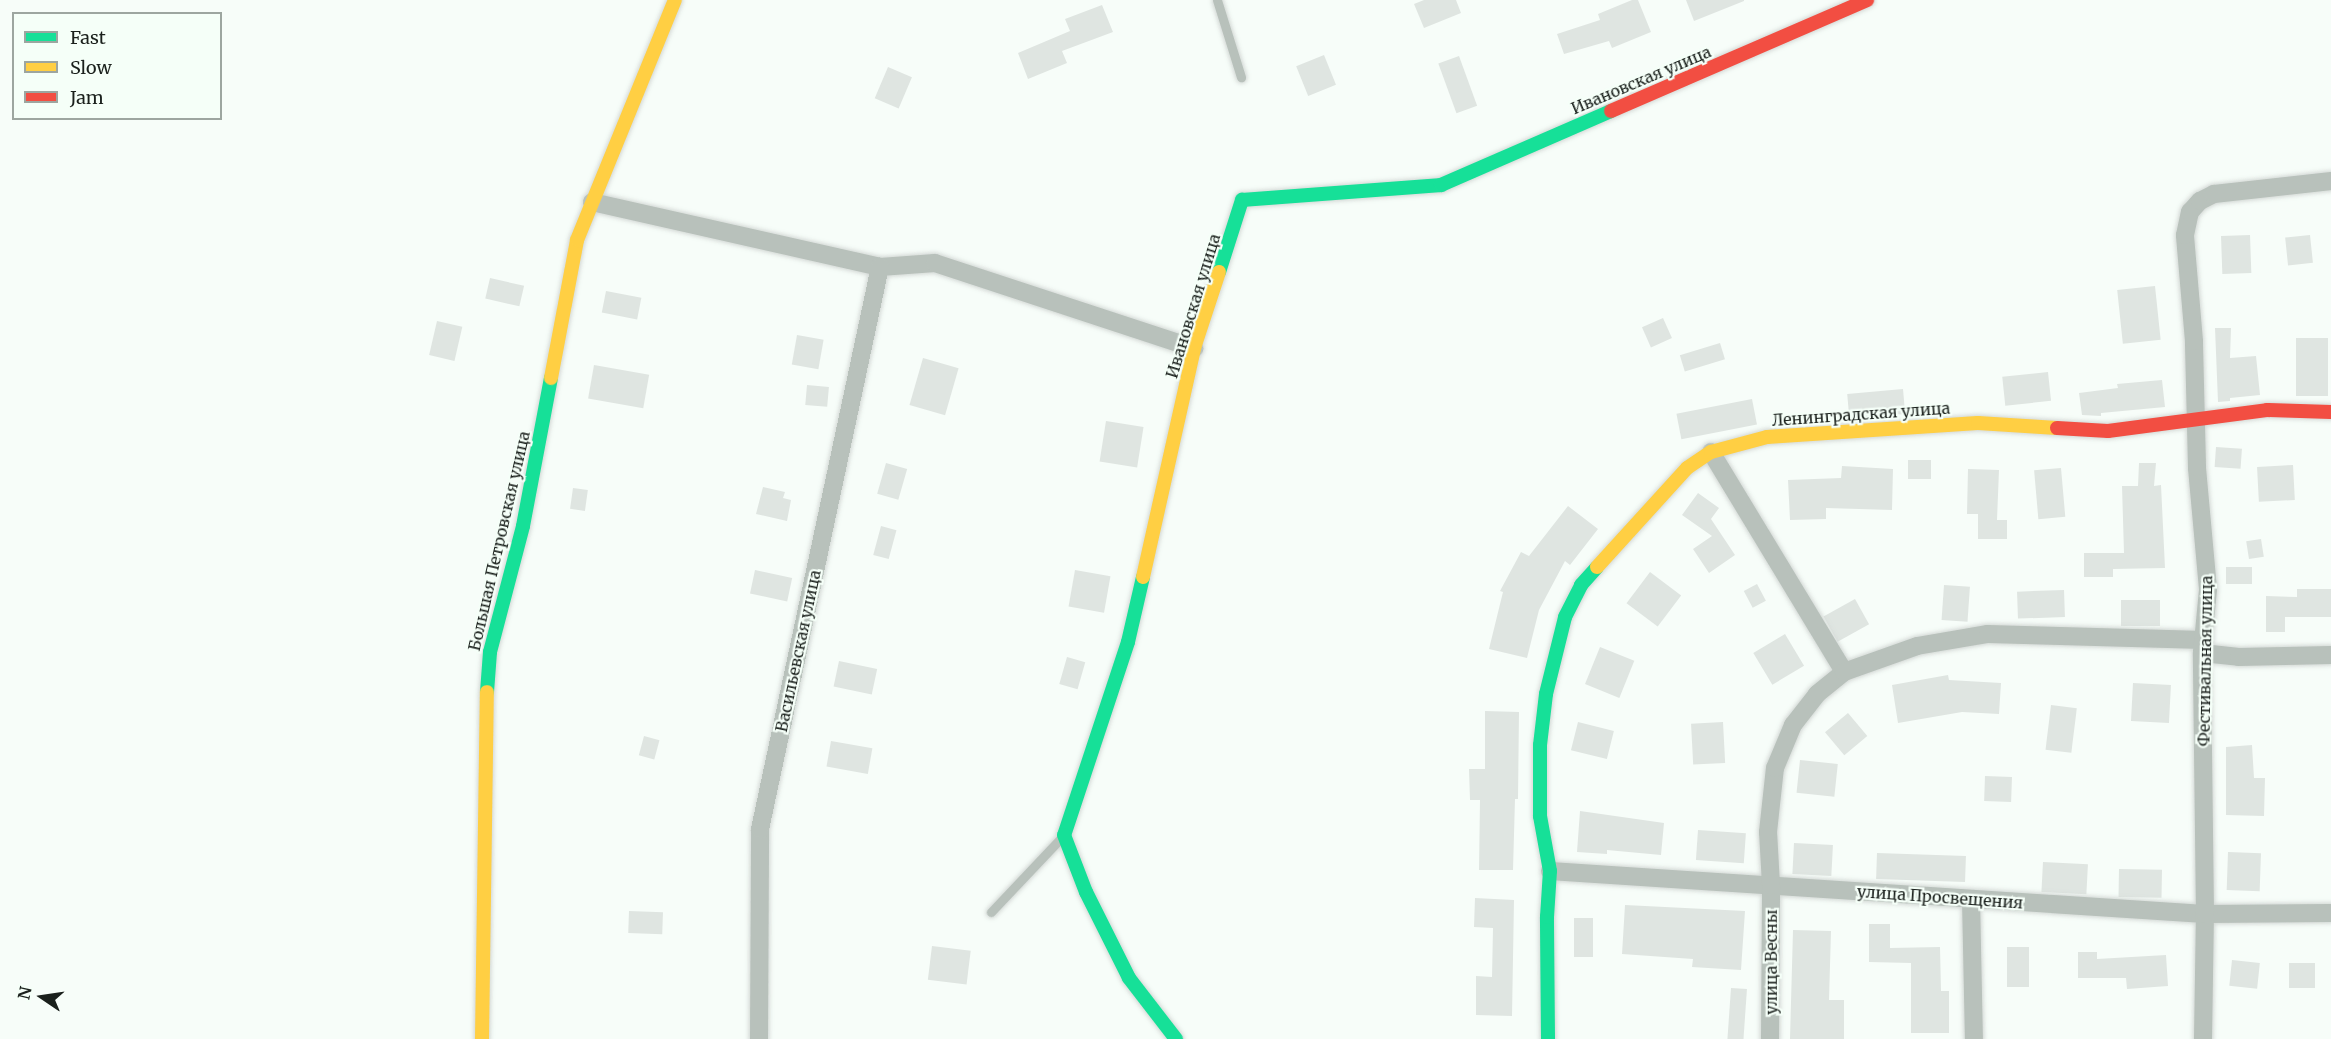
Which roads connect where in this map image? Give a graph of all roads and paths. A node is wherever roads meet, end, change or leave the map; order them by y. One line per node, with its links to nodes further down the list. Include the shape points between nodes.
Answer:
1 (675, 0): 6 (street, Большая Петровская улица)
2 (1217, 0): 4 (lane)
3 (1867, 0): 8 (street, Ивановская улица, via 1441,185 1242,200)
4 (1241, 77)
5 (2331, 181): 10 (street, Фестивальная улица, via 2214,194 2190,212 2185,235 2194,341)
6 (592, 202): 7 (street); 22 (street, Большая Петровская улица, via 577,240 523,526 490,652 485,718)
7 (880, 267): 8 (street, via 935,263); 23 (street, Васильевская улица, via 760,829)
8 (1194, 348): 15 (street, Ивановская улица, via 1128,642)
9 (2331, 412): 10 (street, Ленинградская улица, via 2267,410)
10 (2195, 422): 11 (street, Ленинградская улица, via 2108,431 1978,423 1767,437); 12 (street, Фестивальная улица, via 2208,589)
11 (1711, 452): 14 (street); 16 (street, Ленинградская улица, via 1687,468 1581,585 1565,617 1546,694 1540,745 1540,816)
12 (2203, 646): 13 (street, улица Весны, via 2239,657); 14 (street, улица Весны, via 1988,634 1917,646); 21 (street, Фестивальная улица)
13 (2331, 655)
14 (1844, 672): 17 (street, улица Весны, via 1817,694 1793,725 1775,768 1768,832)
15 (1064, 835): 19 (lane); 24 (street, via 1086,892 1129,978)
16 (1550, 871): 17 (street, улица Просвещения); 25 (street, Ленинградская улица)
17 (1771, 885): 18 (street, улица Просвещения); 26 (street, улица Весны)
18 (1971, 899): 21 (street, улица Просвещения); 27 (street)
19 (990, 912)
20 (2331, 913): 21 (street, улица Просвещения)
21 (2205, 914): 28 (street, Фестивальная улица)
22 (482, 1039)
23 (759, 1039)
24 (1176, 1039)
25 (1548, 1039)
26 (1770, 1039)
27 (1974, 1039)
28 (2203, 1039)

